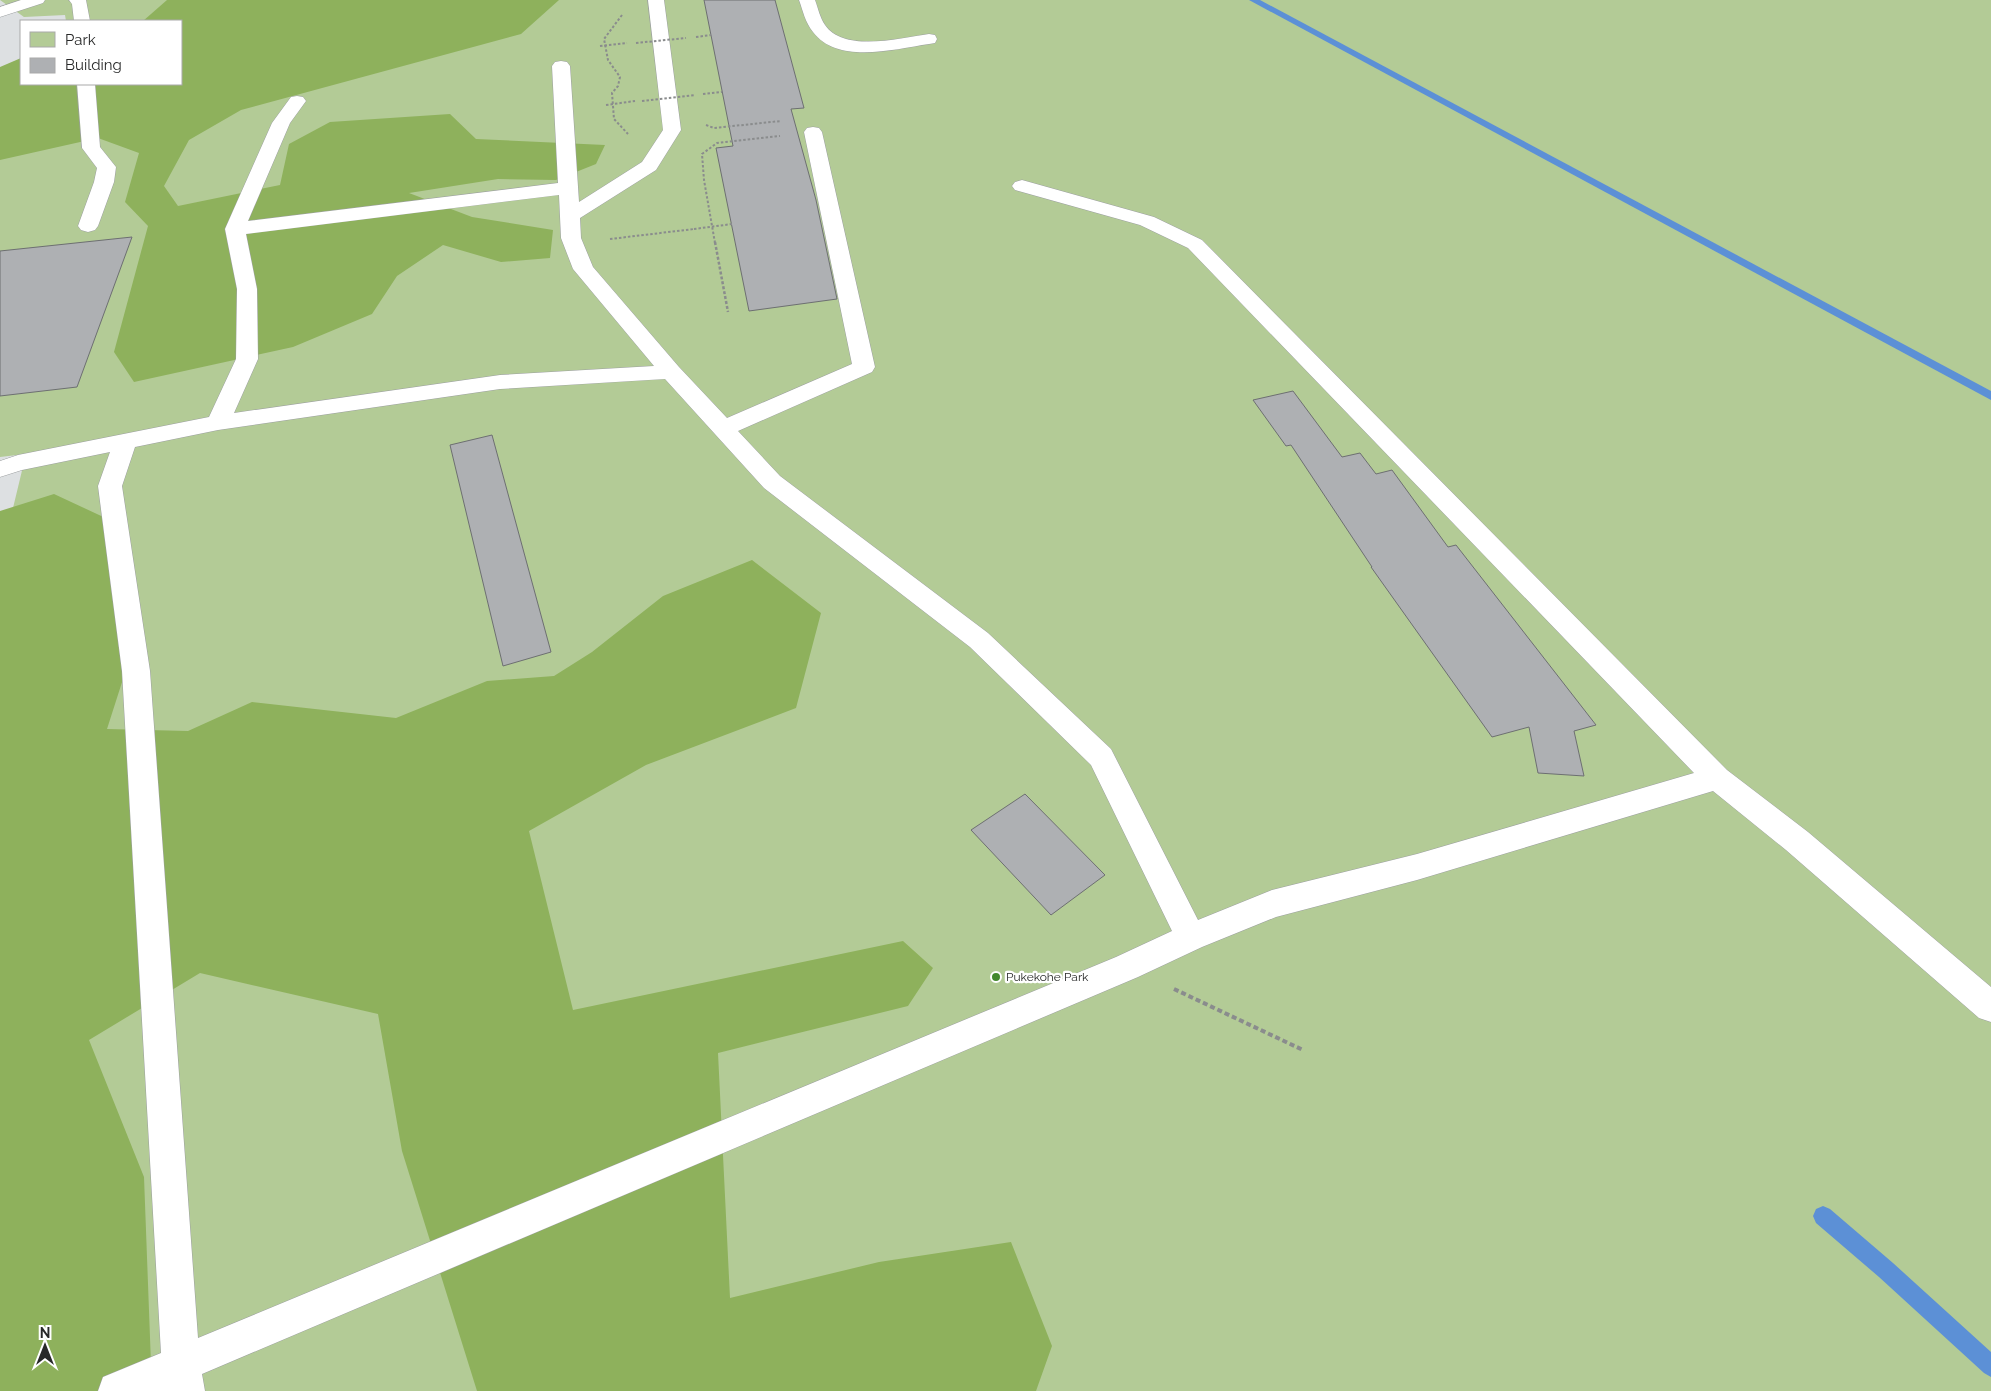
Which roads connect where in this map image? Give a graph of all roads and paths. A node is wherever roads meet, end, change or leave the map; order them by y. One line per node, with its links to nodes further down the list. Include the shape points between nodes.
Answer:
1 (37, 0): 6 (lane)
2 (77, 0): 7 (lane)
3 (656, 0): 24 (lane, via 672,130 649,166)
4 (808, 0): 9 (lane, via 819,29 840,45 860,47)
5 (627, 8): 11 (path, via 604,39)
6 (0, 12)
7 (82, 20)
8 (711, 35): 11 (path, bridge)
9 (929, 39)
10 (600, 46): 11 (path)
11 (606, 46): 16 (path, via 608,60 620,77 612,92)
12 (561, 66): 23 (lane)
13 (86, 85): 26 (lane, via 91,148 107,167)
14 (722, 92): 16 (path, bridge)
15 (297, 101): 27 (lane, via 281,124)
16 (612, 104): 17 (path); 21 (path, via 614,119)
17 (606, 105)
18 (783, 121): 19 (path, via 714,128)
19 (699, 122)
20 (813, 132): 29 (path, via 717,143 702,154); 32 (lane, via 864,367)
21 (628, 134)
22 (1022, 186): 35 (lane, via 1147,222 1195,244)
23 (568, 188): 24 (lane); 27 (lane)
24 (570, 216): 30 (lane, via 571,238 583,269)
25 (732, 224): 28 (path, bridge)
26 (88, 226)
27 (235, 229): 31 (lane, via 247,289 247,359)
28 (610, 239)
29 (728, 312)
30 (671, 372): 31 (lane, via 500,382); 32 (lane)
31 (218, 423): 33 (lane)
32 (723, 429): 36 (lane, via 772,482 978,640 1101,757)
33 (125, 442): 34 (lane); 40 (lane, via 110,486 136,671)
34 (0, 469)
35 (1717, 778): 36 (lane, via 1417,867 1272,904); 38 (lane, via 1797,841)
36 (1191, 936): 37 (lane)
37 (1127, 966): 39 (path); 40 (lane)
38 (1991, 1007)
39 (1303, 1050)
40 (184, 1378): 41 (lane)
41 (117, 1391)

